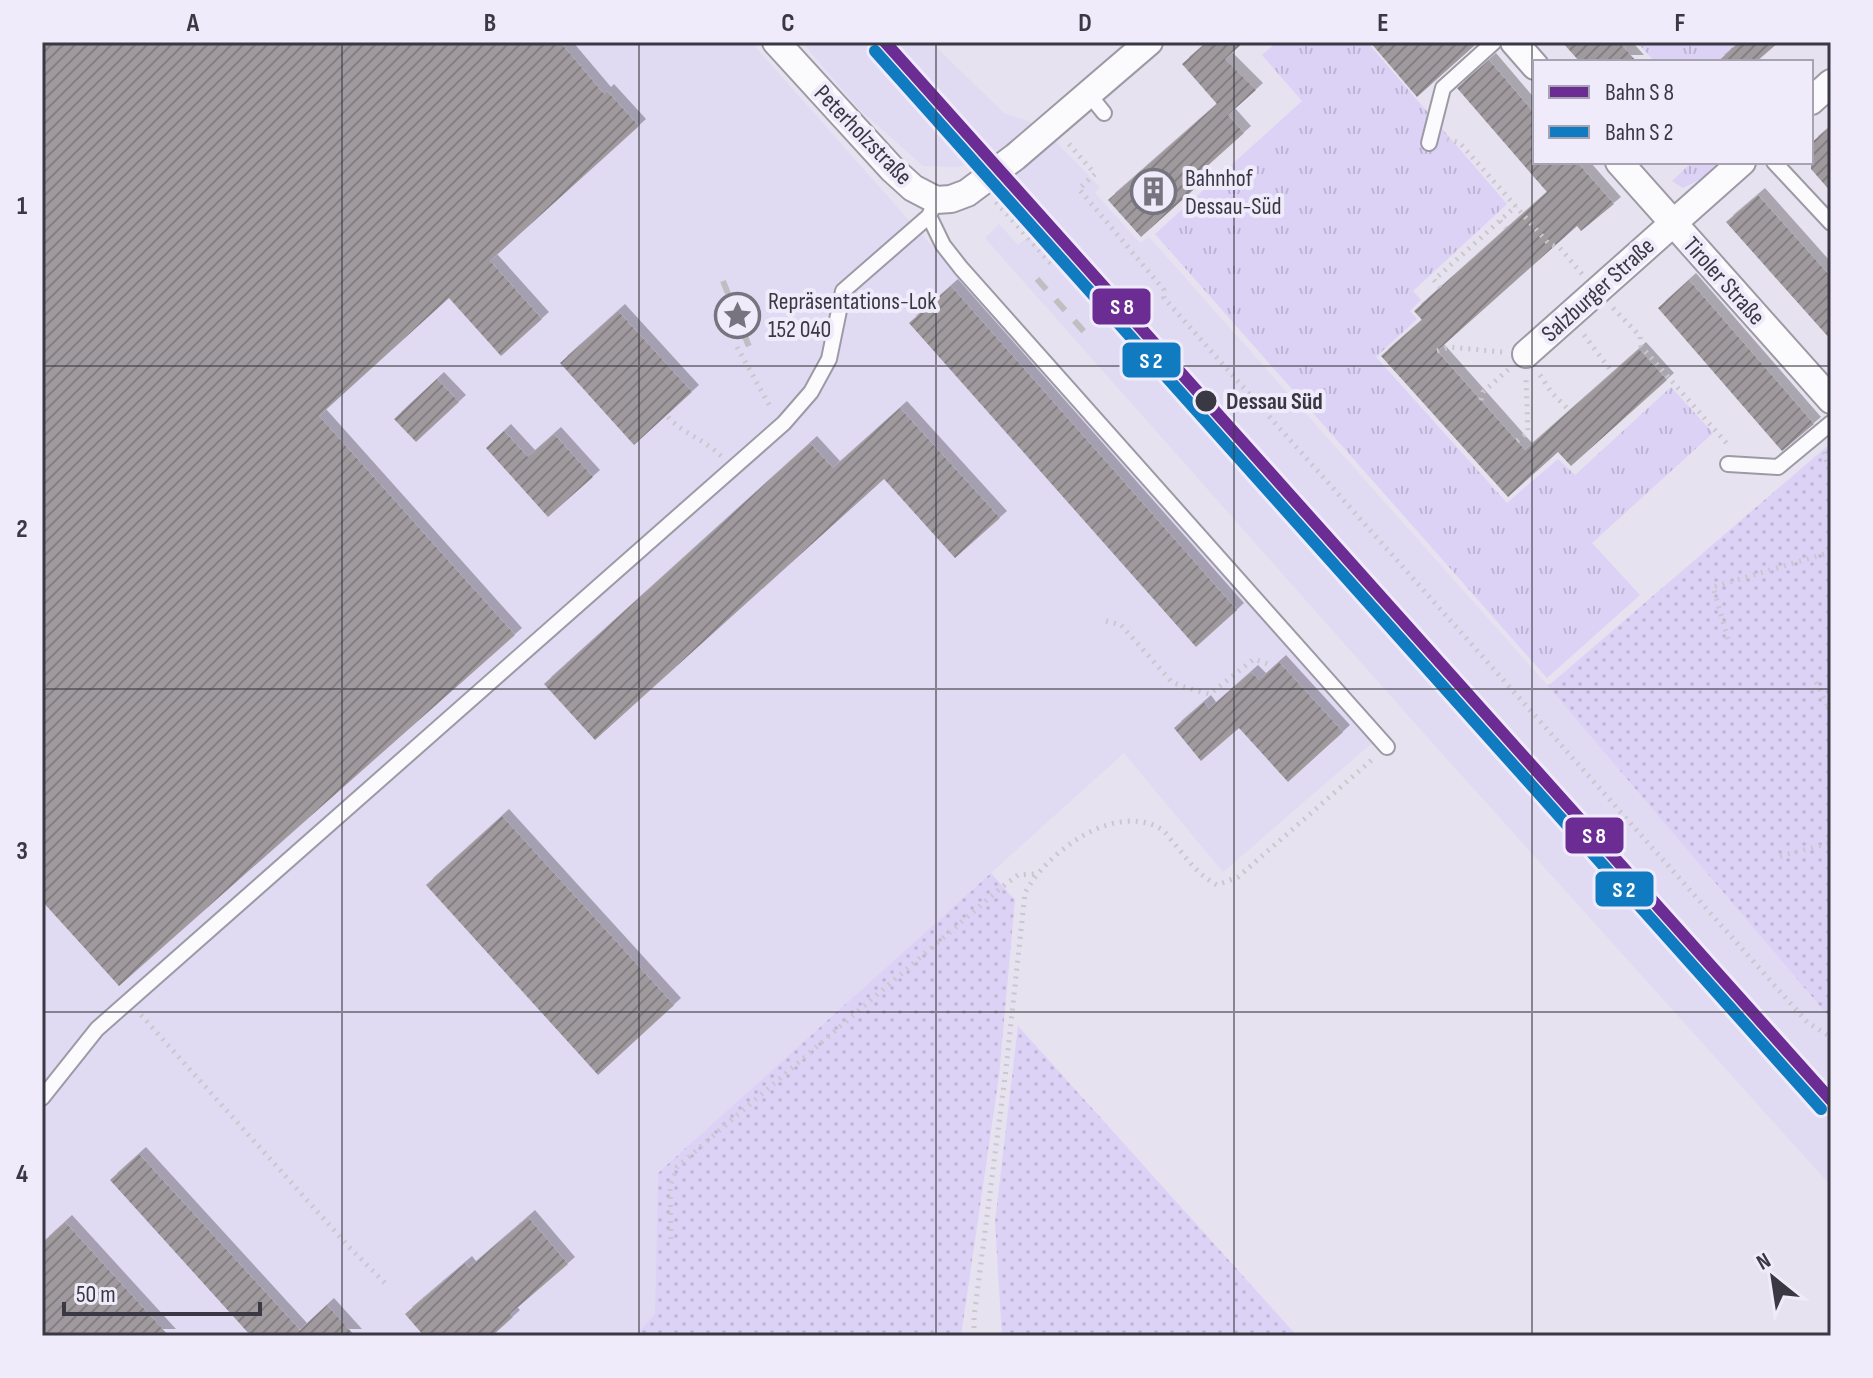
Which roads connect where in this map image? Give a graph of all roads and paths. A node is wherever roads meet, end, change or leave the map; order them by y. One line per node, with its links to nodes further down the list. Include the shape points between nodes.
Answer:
1 (776, 42): 13 (street, Peterholzstraße)
2 (1494, 42): 7 (lane, via 1443,88)
3 (1146, 43): 6 (street, Peterholzstraße, via 1096,103)
4 (1831, 83): 5 (street)
5 (1813, 99)
6 (1053, 125): 11 (street, Peterholzstraße); 45 (path, via 1095,174 1079,189 1164,290 1164,298 1797,1012)
7 (1429, 143)
8 (1621, 164): 15 (street, Tiroler Straße)
9 (1740, 164): 15 (street, Salzburger Straße)
10 (1776, 164): 16 (lane)
11 (980, 184): 13 (street, Peterholzstraße); 20 (path, via 1053,266 1062,259)
12 (1516, 206): 14 (path)
13 (932, 208): 29 (lane, via 843,291 829,359 811,392); 40 (lane, via 943,245 961,268)
14 (1500, 221): 17 (path); 18 (path, via 1434,280)
15 (1672, 223): 19 (street, Salzburger Straße); 26 (street, Tiroler Straße)
16 (1831, 223)
17 (1506, 228)
18 (1440, 288)
19 (1568, 316): 23 (street, Salzburger Straße); 24 (path)
20 (1127, 332)
21 (737, 347): 29 (path)
22 (1437, 351): 23 (path, via 1449,347)
23 (1526, 354): 25 (path, via 1483,392); 27 (path); 31 (path, via 1528,432)
24 (1612, 372)
25 (1481, 400)
26 (1831, 400)
27 (1570, 411)
28 (668, 417): 33 (path)
29 (784, 423): 33 (lane)
30 (1831, 423): 32 (lane, via 1778,467)
31 (1517, 441)
32 (1728, 464)
33 (732, 468): 44 (lane)
34 (1831, 552): 36 (path, via 1713,587)
35 (1106, 621): 37 (path, via 1121,625 1171,681 1210,694 1254,659)
36 (1728, 639)
37 (1268, 664)
38 (1816, 682): 39 (path)
39 (1831, 713)
40 (1387, 747): 43 (path, via 1238,877 1217,885 1203,877 1162,830 1138,823 1113,822 1092,829)
41 (1831, 843): 42 (path)
42 (1780, 856)
43 (1035, 874): 47 (path, via 1018,875 1002,887 677,1167 670,1187); 49 (path, via 1025,893)
44 (130, 1003): 46 (lane, via 97,1029); 48 (path)
45 (1831, 1037)
46 (42, 1098)
47 (671, 1239)
48 (385, 1283)
49 (974, 1336)

